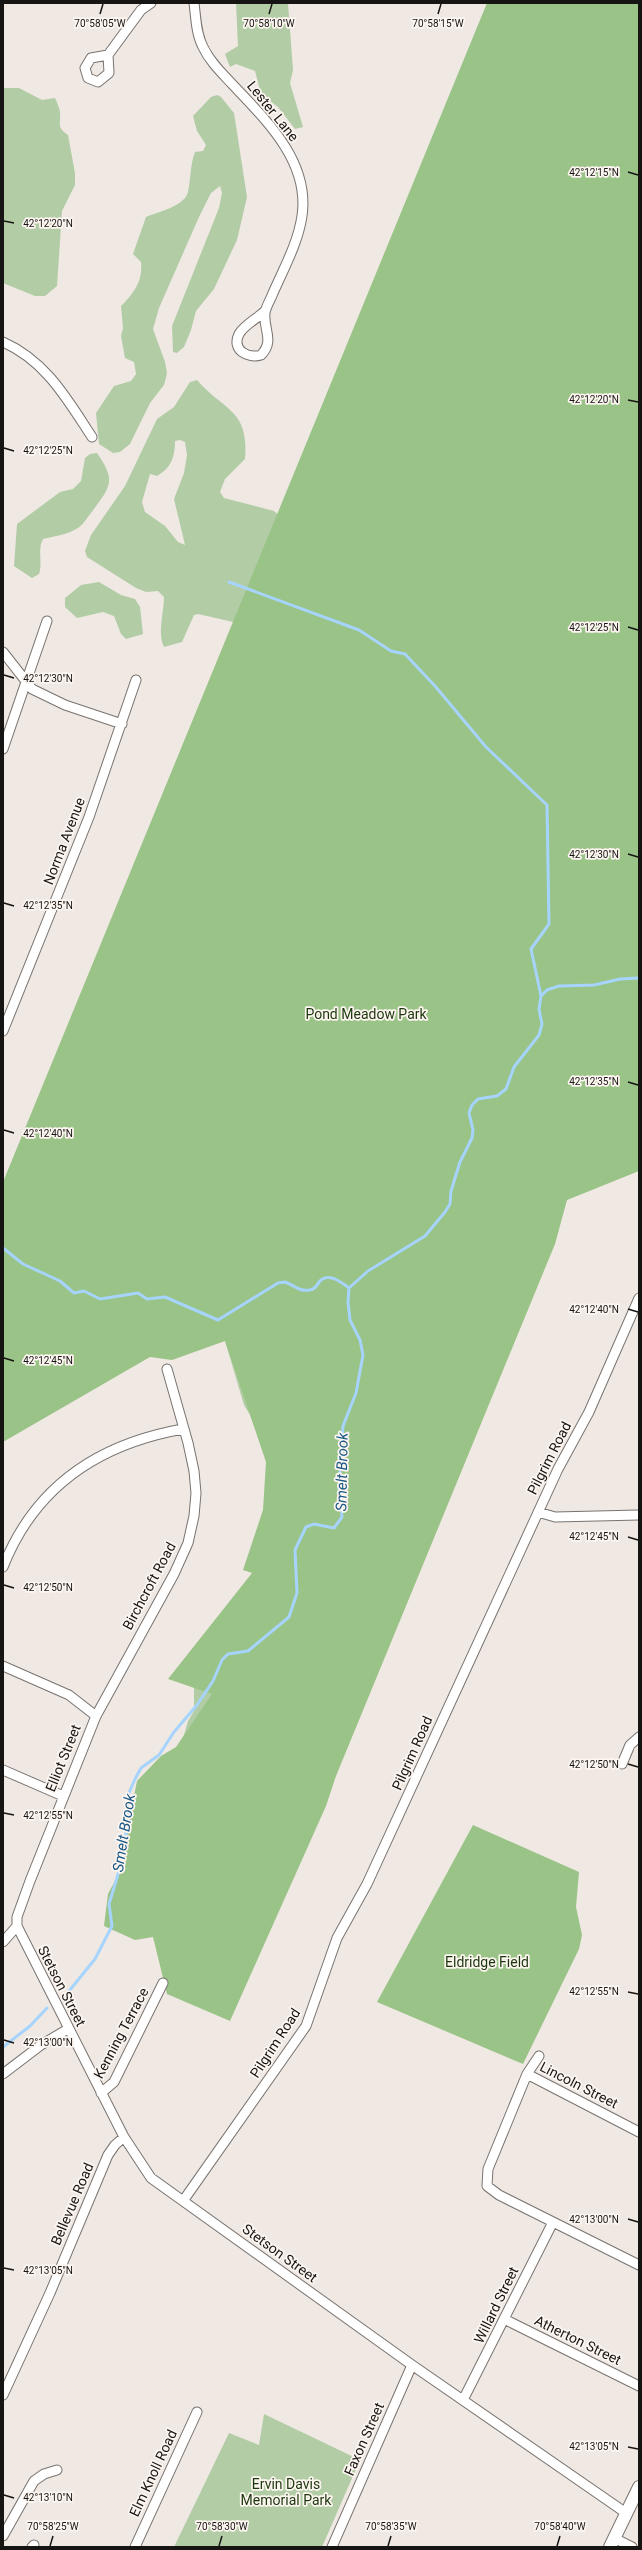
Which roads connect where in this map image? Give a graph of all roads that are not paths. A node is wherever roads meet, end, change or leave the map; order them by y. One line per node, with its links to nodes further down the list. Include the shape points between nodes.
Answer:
1 (151, 3): 3 (street, via 142,10)
2 (194, 3): 4 (street, Lester Lane, via 200,39 208,57 280,138 293,159 301,180 303,202 298,232)
3 (108, 55)
4 (265, 311): 4 (street, Lester Lane, via 239,334 237,343 240,351 247,356 261,355 267,349 269,342)
5 (3, 342): 6 (street, via 27,355 54,380)
6 (92, 437)
7 (47, 621): 10 (street)
8 (3, 652): 10 (street)
9 (136, 680): 11 (street, Norma Avenue)
10 (26, 681): 11 (street, via 32,690 42,696); 12 (street)
11 (122, 724): 13 (street, Norma Avenue, via 89,817)
12 (3, 749)
13 (3, 1031)
14 (639, 1298): 17 (street, Pilgrim Road, via 587,1416 562,1460)
15 (167, 1369): 16 (street, Birchcroft Road)
16 (183, 1429): 19 (street, via 140,1439 73,1472 55,1487 27,1518); 21 (street, Birchcroft Road, via 188,1443 196,1493 188,1543 174,1574)
17 (538, 1512): 18 (street, via 555,1517); 36 (street, Pilgrim Road, via 367,1884 337,1938 306,2026)
18 (639, 1515)
19 (3, 1567)
20 (3, 1666): 21 (street, via 69,1695)
21 (96, 1716): 25 (street, Elliot Street)
22 (639, 1737): 23 (street, via 630,1745)
23 (622, 1764)
24 (3, 1770): 25 (street)
25 (63, 1796): 26 (street, Elliot Street, via 17,1917)
26 (17, 1926): 27 (street, Elliot Street); 29 (street, Stetson Street)
27 (3, 1942)
28 (163, 1983): 33 (street, Kenning Terrace, via 114,2082)
29 (68, 2030): 31 (street, via 41,2045); 33 (street, Stetson Street)
30 (539, 2056): 32 (street)
31 (3, 2074)
32 (527, 2074): 34 (street, Lincoln Street); 37 (street, via 488,2169 487,2186 499,2195)
33 (102, 2093): 35 (street, Stetson Street)
34 (639, 2132)
35 (124, 2137): 36 (street, Stetson Street, via 151,2178); 42 (street, Bellevue Road, via 108,2155)
36 (183, 2201): 40 (street, Stetson Street)
37 (553, 2222): 38 (street); 39 (street, Willard Street)
38 (639, 2265)
39 (504, 2319): 41 (street, Atherton Street); 43 (street, Willard Street)
40 (412, 2365): 43 (street, Stetson Street); 51 (street, Faxon Street)
41 (639, 2386)
42 (3, 2395)
43 (463, 2400): 47 (street, Stetson Street)
44 (196, 2412): 50 (street, Elm Knoll Road)
45 (57, 2470): 48 (street, via 44,2474 34,2481)
46 (639, 2487): 47 (main road)
47 (626, 2513): 49 (main road)
48 (3, 2536)
49 (612, 2543): 52 (street)
50 (135, 2547)
51 (332, 2547)
52 (632, 2547)

